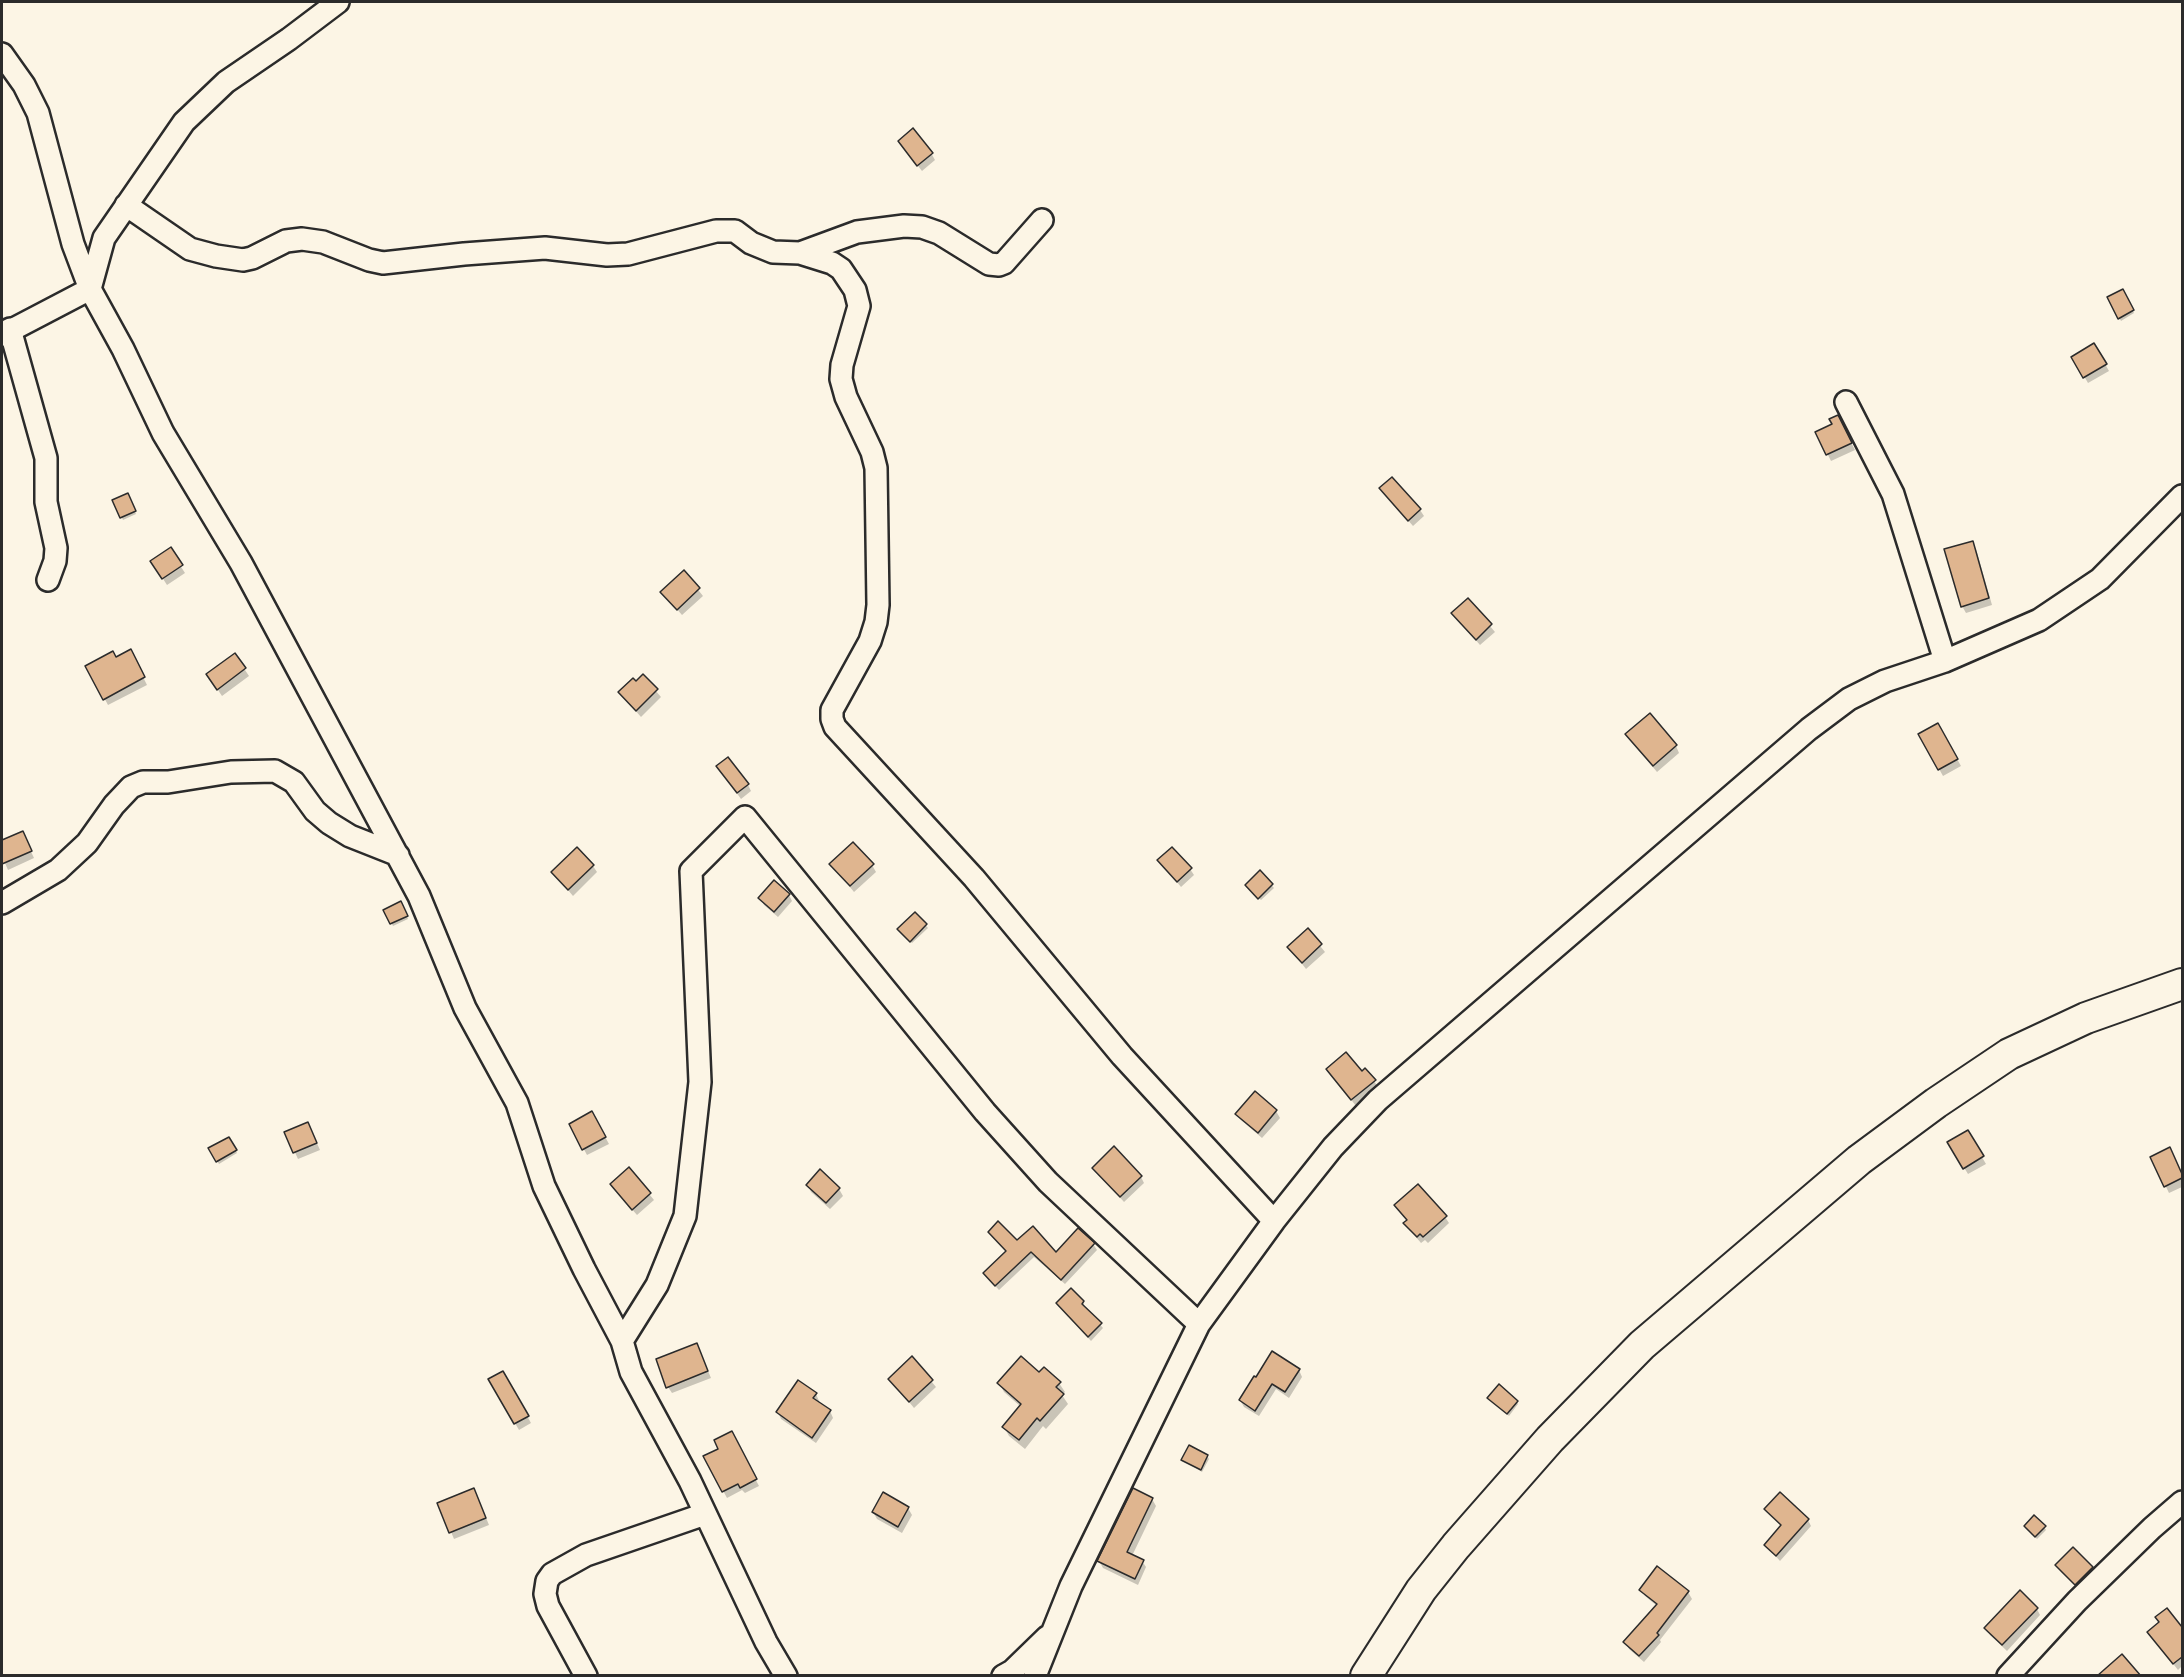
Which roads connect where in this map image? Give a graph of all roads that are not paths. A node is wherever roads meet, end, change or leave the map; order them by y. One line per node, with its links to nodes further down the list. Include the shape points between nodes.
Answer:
1 (338, 2): 3 (street, via 226,82 184,122)
2 (2, 54): 6 (street, via 38,113 73,244)
3 (126, 205): 5 (street, via 190,249 243,260 286,241 302,239 323,242 383,263 545,248 628,254 716,231 735,231 773,252); 6 (street, via 104,238)
4 (1042, 220): 5 (street, via 999,266 922,227 857,232)
5 (800, 253): 15 (street, via 832,263 855,290 859,306 841,379 876,468 876,622 832,710 835,727 975,878 1122,1056)
6 (90, 289): 7 (street); 12 (street, via 163,433 241,563)
7 (6, 332): 10 (street, via 45,458 46,501 56,548 56,561)
8 (1846, 402): 11 (street, via 1893,494)
9 (2182, 496): 11 (street, via 2100,579 2039,620)
10 (48, 580)
11 (1945, 662): 15 (street, via 1885,681 1849,699 1809,729 1378,1100 1333,1147)
12 (398, 855): 13 (street, via 329,823 294,782 274,771 143,782 131,787 87,843 58,870); 17 (street, via 427,913 465,1008 517,1103 544,1186)
13 (2, 903)
14 (2182, 984): 25 (street, via 2086,1018 2009,1054 1859,1160 1642,1345 1550,1439 1420,1590)
15 (1274, 1221): 16 (street)
16 (1199, 1324): 17 (street, via 1048,1182 985,1112 745,818 690,871 700,1082 685,1216 657,1285); 20 (street)
17 (622, 1341): 19 (street, via 634,1380)
18 (2182, 1502): 26 (street, via 2077,1600)
19 (705, 1514): 21 (street, via 586,1555 552,1574 544,1594); 22 (street)
20 (1051, 1634): 23 (street); 24 (street)
21 (586, 1676)
22 (786, 1676)
23 (1003, 1676)
24 (1035, 1676)
25 (1366, 1676)
26 (2008, 1676)

